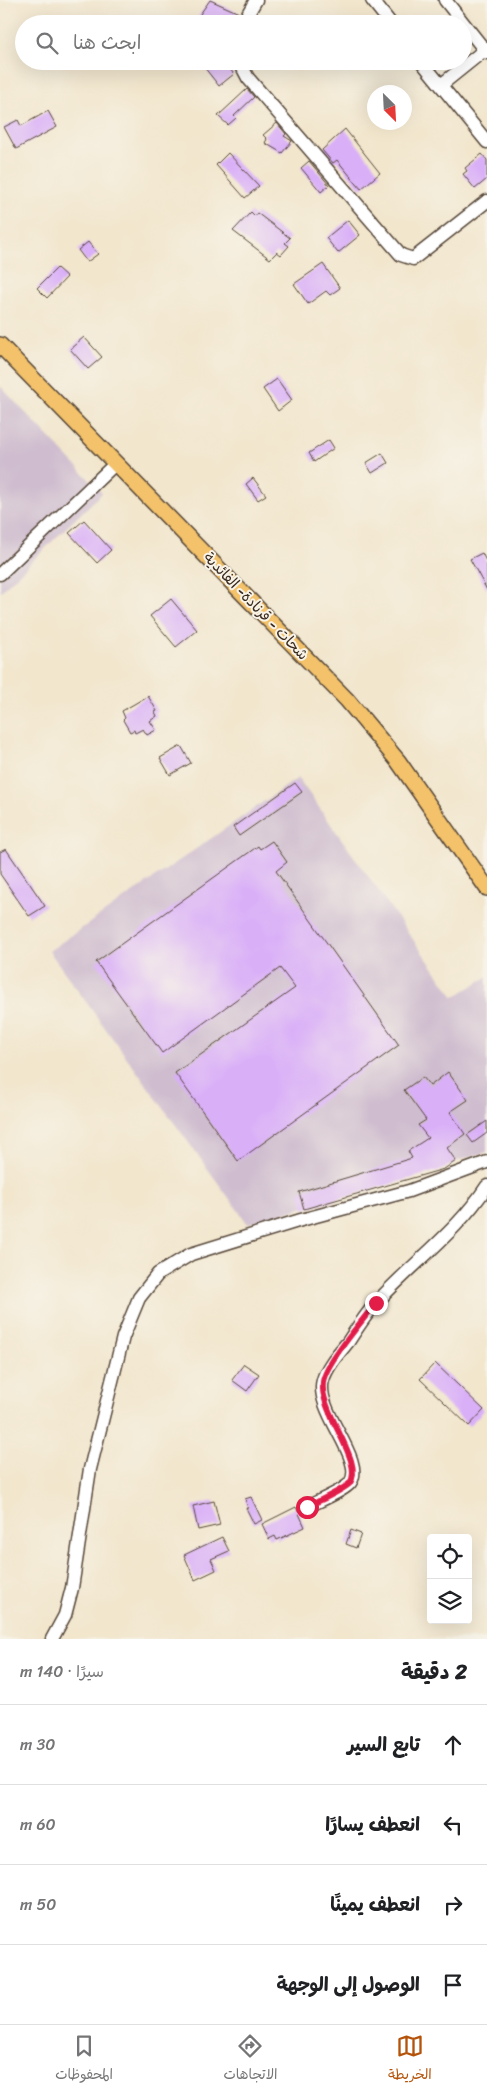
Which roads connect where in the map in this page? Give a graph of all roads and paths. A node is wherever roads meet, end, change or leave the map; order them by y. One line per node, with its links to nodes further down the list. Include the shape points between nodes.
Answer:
1 (256, 0): 4 (street)
2 (372, 0): 5 (street)
3 (445, 0): 6 (street)
4 (247, 15)
5 (384, 15)
6 (457, 15)
7 (472, 33): 8 (street)
8 (486, 50): 9 (street)
9 (472, 61)
10 (244, 70): 15 (street, via 400,255 413,259)
11 (429, 70): 13 (street)
12 (460, 70): 13 (street)
13 (441, 85): 14 (street)
14 (487, 142)
15 (487, 201)
16 (0, 346): 17 (main road, شحات - قرنادة- الفائدية)
17 (116, 463): 18 (street); 19 (main road, شحات - قرنادة- الفائدية, via 347,700 398,761)
18 (0, 574)
19 (487, 888)
20 (487, 1162): 23 (street, via 409,1191 191,1254 158,1274 139,1298 122,1337 90,1469 70,1597)
21 (487, 1186): 22 (street, via 469,1212 376,1303 333,1361 323,1380 322,1393 354,1474 349,1484)
22 (307, 1507)
23 (52, 1639)

